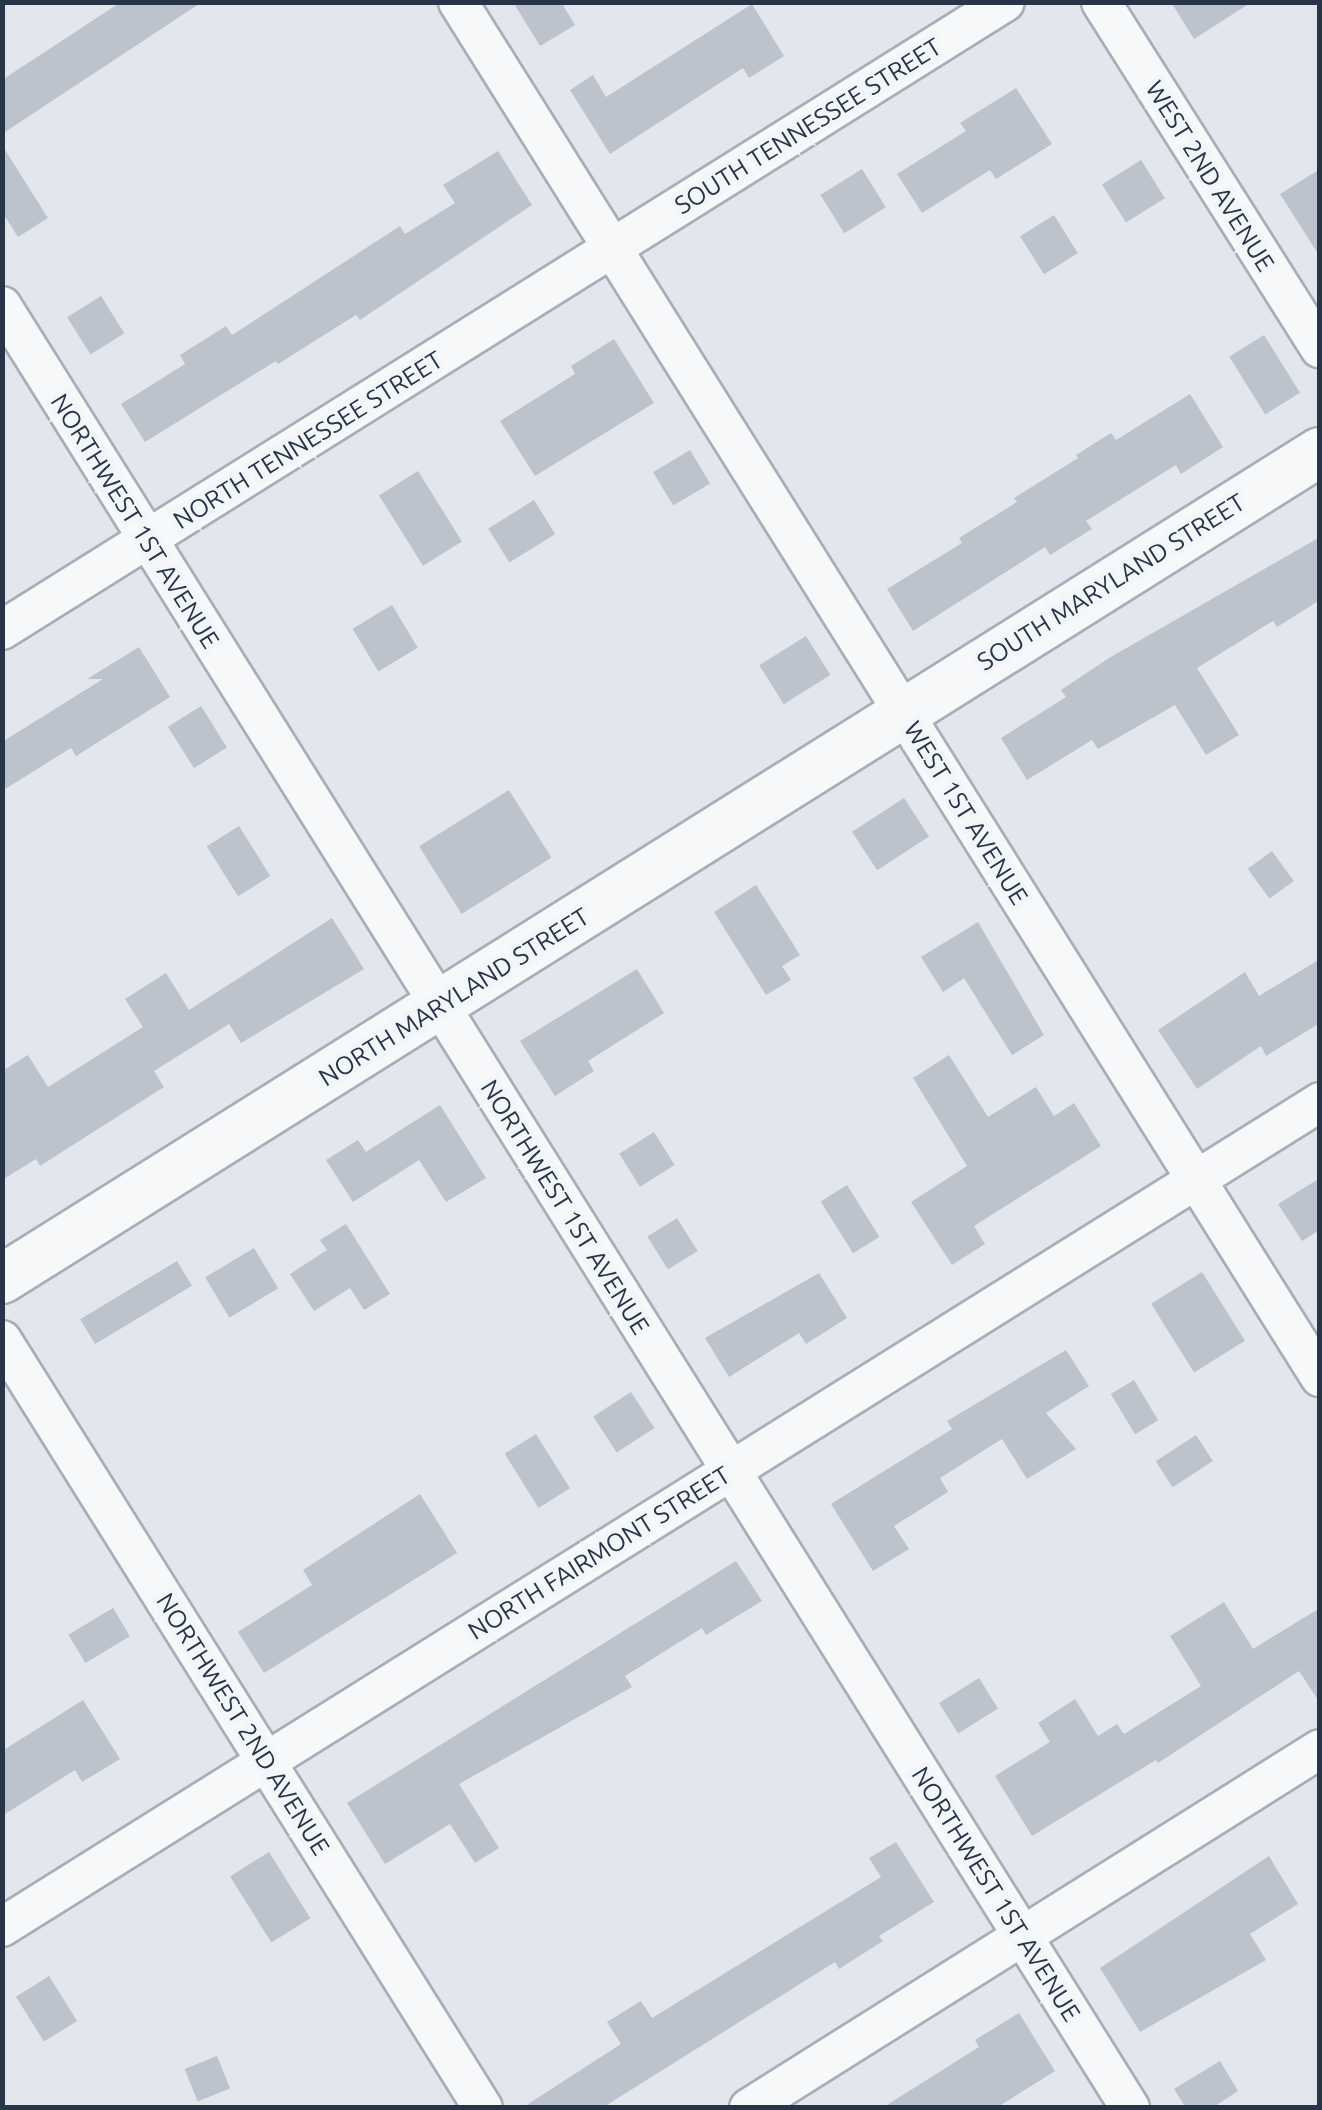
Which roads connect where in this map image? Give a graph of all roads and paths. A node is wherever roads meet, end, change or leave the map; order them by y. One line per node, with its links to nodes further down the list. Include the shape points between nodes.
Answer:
1 (458, 2): 4 (street, WEST 1ST AVENUE)
2 (1004, 2): 4 (street, SOUTH TENNESSEE STREET)
3 (1101, 2): 6 (street, WEST 2ND AVENUE)
4 (612, 248): 8 (street, NORTH TENNESSEE STREET); 10 (street, WEST 1ST AVENUE)
5 (2, 306): 8 (street, NORTHWEST 1ST AVENUE)
6 (1320, 349)
7 (1320, 452): 10 (street, SOUTH MARYLAND STREET)
8 (147, 540): 9 (street, NORTH TENNESSEE STREET); 11 (street, NORTHWEST 1ST AVENUE)
9 (2, 630)
10 (903, 713): 11 (street, NORTH MARYLAND STREET); 13 (street, WEST 1ST AVENUE)
11 (440, 1006): 14 (street, NORTH MARYLAND STREET); 17 (street, NORTHWEST 1ST AVENUE)
12 (1320, 1102): 13 (street, NORTH FAIRMONT STREET)
13 (1196, 1180): 16 (street, WEST 1ST AVENUE); 17 (street, NORTH FAIRMONT STREET)
14 (2, 1278)
15 (2, 1340): 19 (street, NORTHWEST 2ND AVENUE)
16 (1320, 1377)
17 (729, 1472): 19 (street, NORTH FAIRMONT STREET); 21 (street, NORTHWEST 1ST AVENUE)
18 (1320, 1749): 21 (street)
19 (265, 1760): 20 (street, NORTH FAIRMONT STREET); 22 (street, NORTHWEST 2ND AVENUE)
20 (2, 1927)
21 (1022, 1935): 23 (street); 24 (street, NORTHWEST 1ST AVENUE)
22 (484, 2108)
23 (749, 2108)
24 (1130, 2108)

